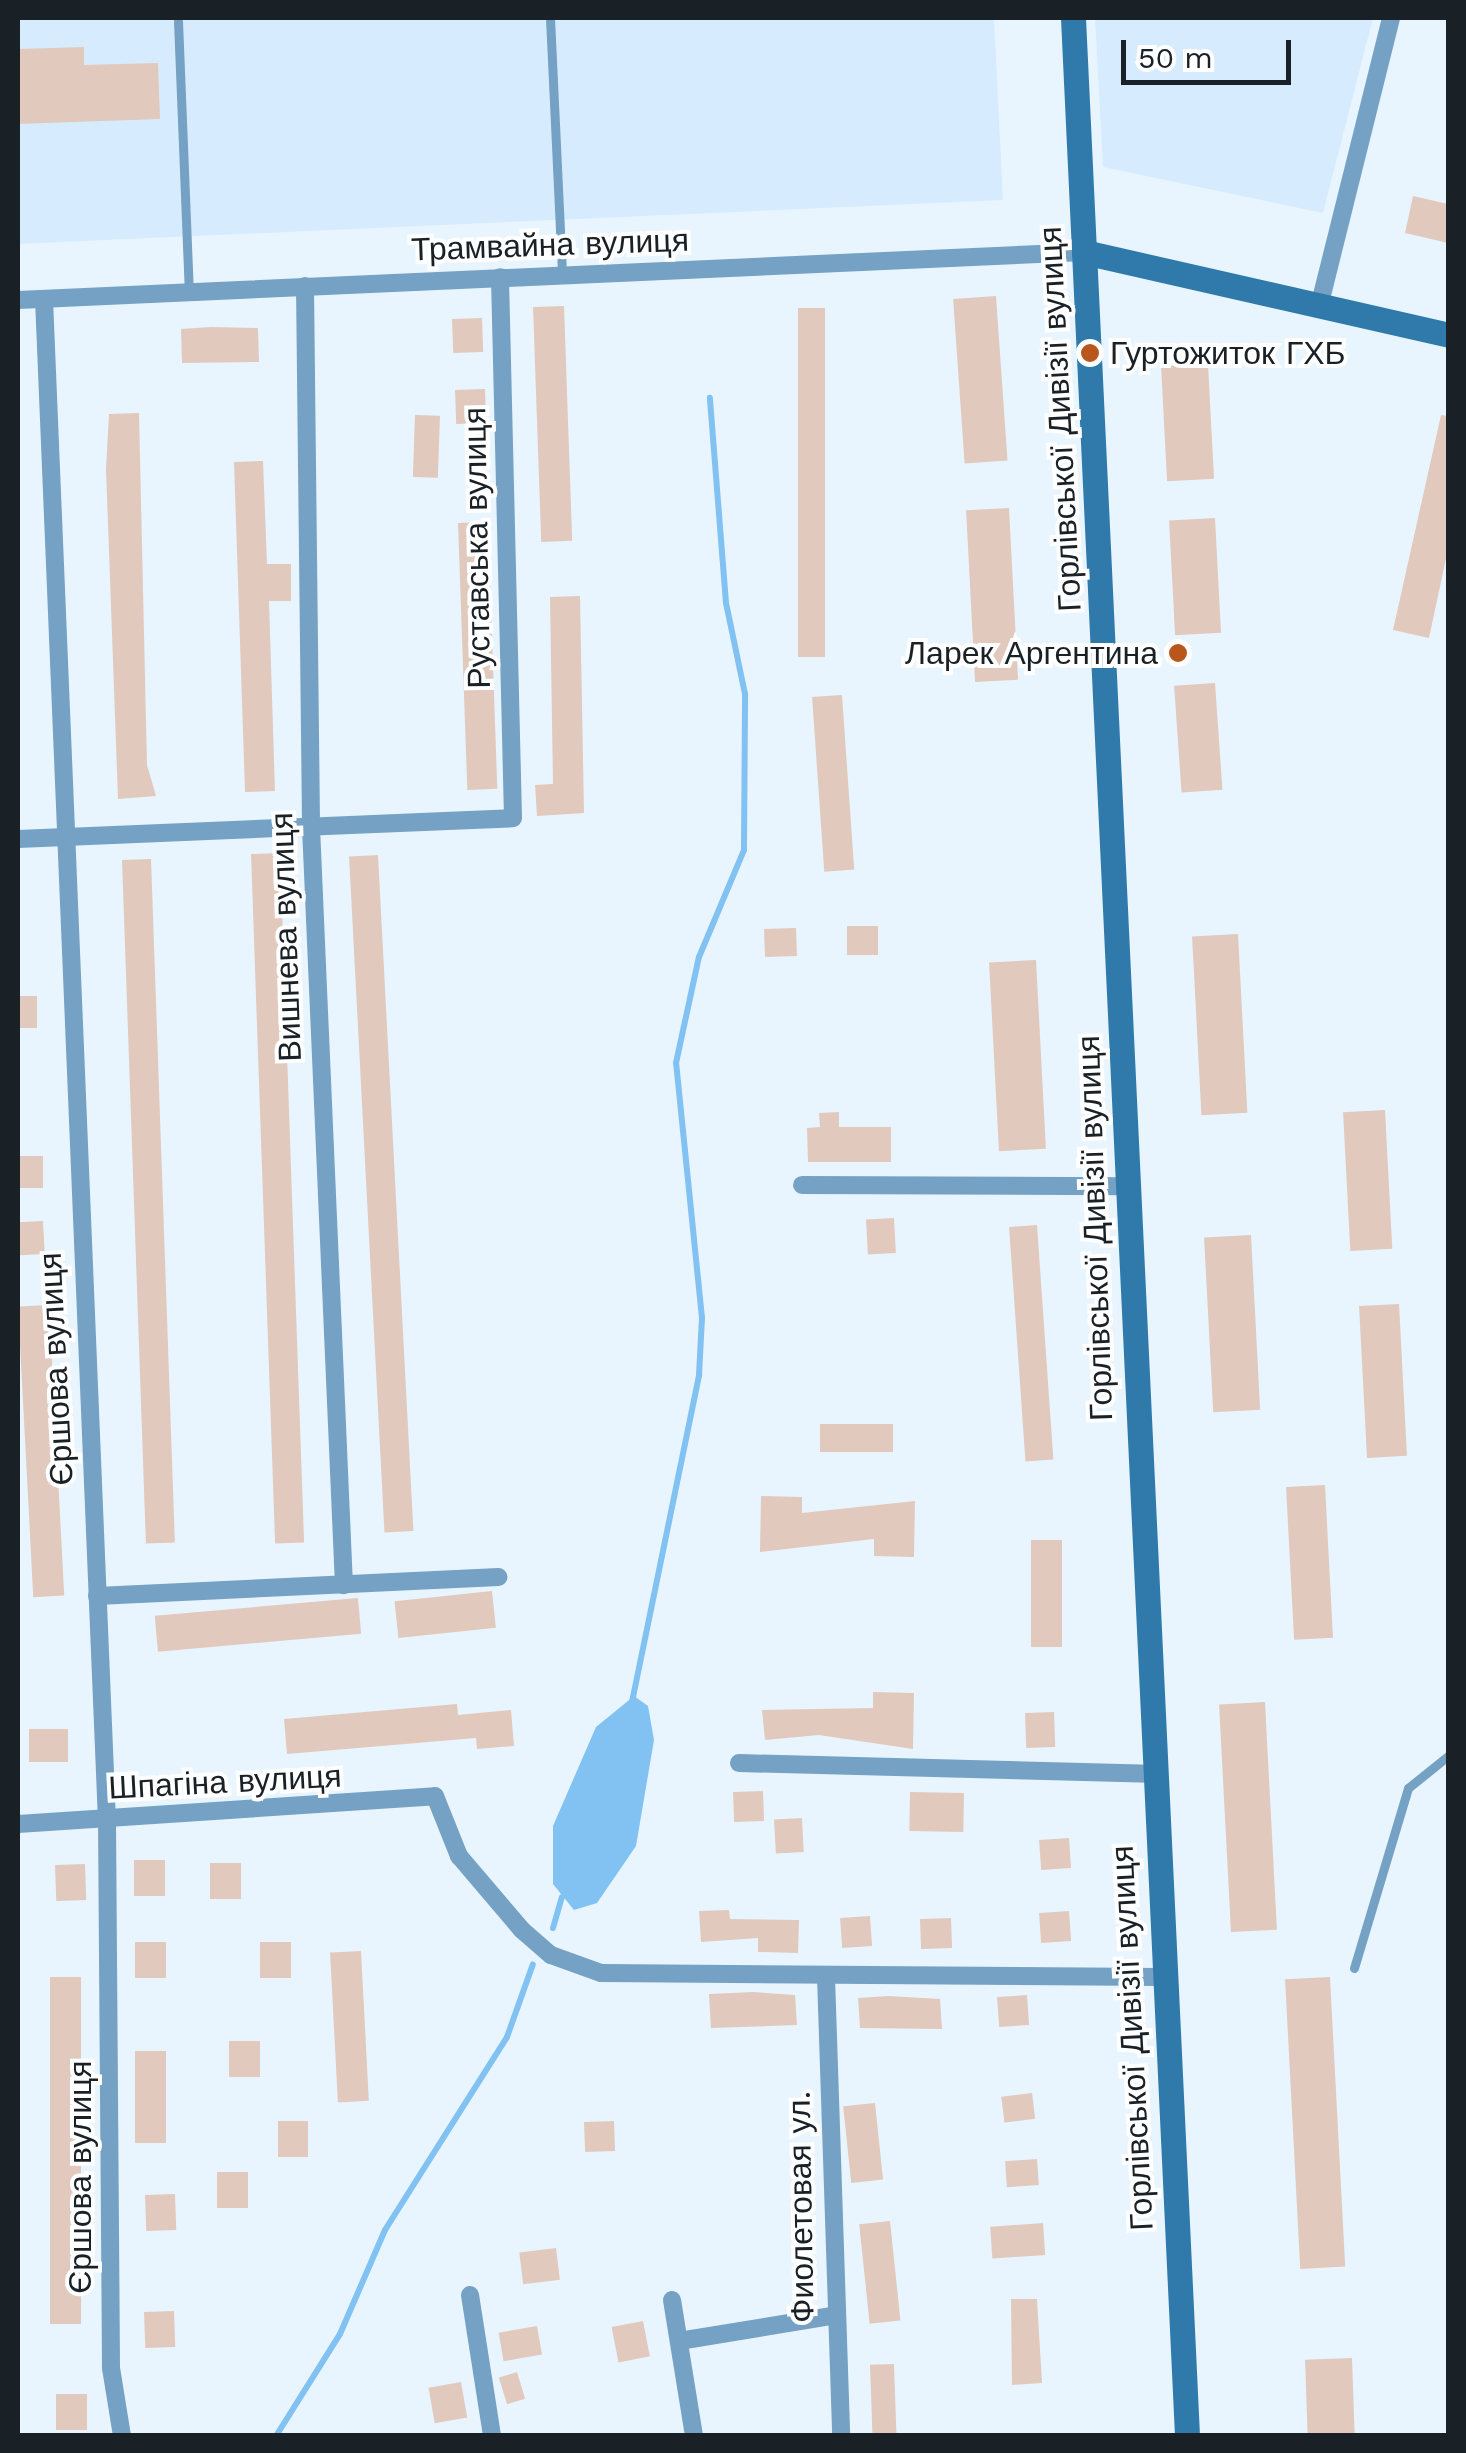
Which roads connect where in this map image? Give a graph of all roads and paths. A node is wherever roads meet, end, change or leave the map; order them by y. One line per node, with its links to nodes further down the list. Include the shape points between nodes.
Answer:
1 (550, 18): 6 (lane)
2 (1073, 18): 5 (main road, Горлівської Дивізії вулиця)
3 (1391, 18): 12 (street)
4 (178, 22): 9 (lane)
5 (1084, 252): 6 (street, Трамвайна вулиця); 12 (main road); 18 (main road, Горлівської Дивізії вулиця)
6 (562, 274): 7 (street, Трамвайна вулиця)
7 (500, 277): 8 (street, Трамвайна вулиця); 14 (street, Руставська вулиця, via 513,818)
8 (305, 286): 9 (street, Трамвайна вулиця); 14 (street, Вишнева вулиця)
9 (189, 291): 10 (street, Трамвайна вулиця)
10 (44, 299): 11 (street, Трамвайна вулиця); 15 (street, Єршова вулиця)
11 (18, 300)
12 (1320, 303): 13 (main road)
13 (1448, 335)
14 (311, 827): 15 (street); 20 (street, Вишнева вулиця)
15 (62, 837): 16 (street); 21 (street, Єршова вулиця)
16 (18, 838)
17 (802, 1185): 18 (street)
18 (1126, 1186): 24 (main road, Горлівської Дивізії вулиця)
19 (498, 1578): 20 (street)
20 (344, 1585): 21 (street)
21 (97, 1596): 25 (street, Єршова вулиця)
22 (1448, 1756): 27 (lane, via 1408,1788)
23 (739, 1763): 24 (street)
24 (1150, 1774): 29 (main road, Горлівської Дивізії вулиця)
25 (107, 1820): 26 (street, Шпагіна вулиця); 28 (street, Шпагіна вулиця, via 436,1796 460,1856 552,1955 602,1973); 34 (street, Єршова вулиця, via 111,2368)
26 (18, 1824)
27 (1354, 1968)
28 (826, 1977): 29 (street); 32 (street, Фиолетовая ул.)
29 (1160, 1977): 38 (main road, Горлівської Дивізії вулиця)
30 (470, 2295): 35 (street)
31 (672, 2300): 33 (street)
32 (832, 2316): 33 (street); 37 (street, Фиолетовая ул.)
33 (679, 2341): 36 (street)
34 (122, 2436)
35 (492, 2436)
36 (694, 2436)
37 (841, 2436)
38 (1187, 2436)

